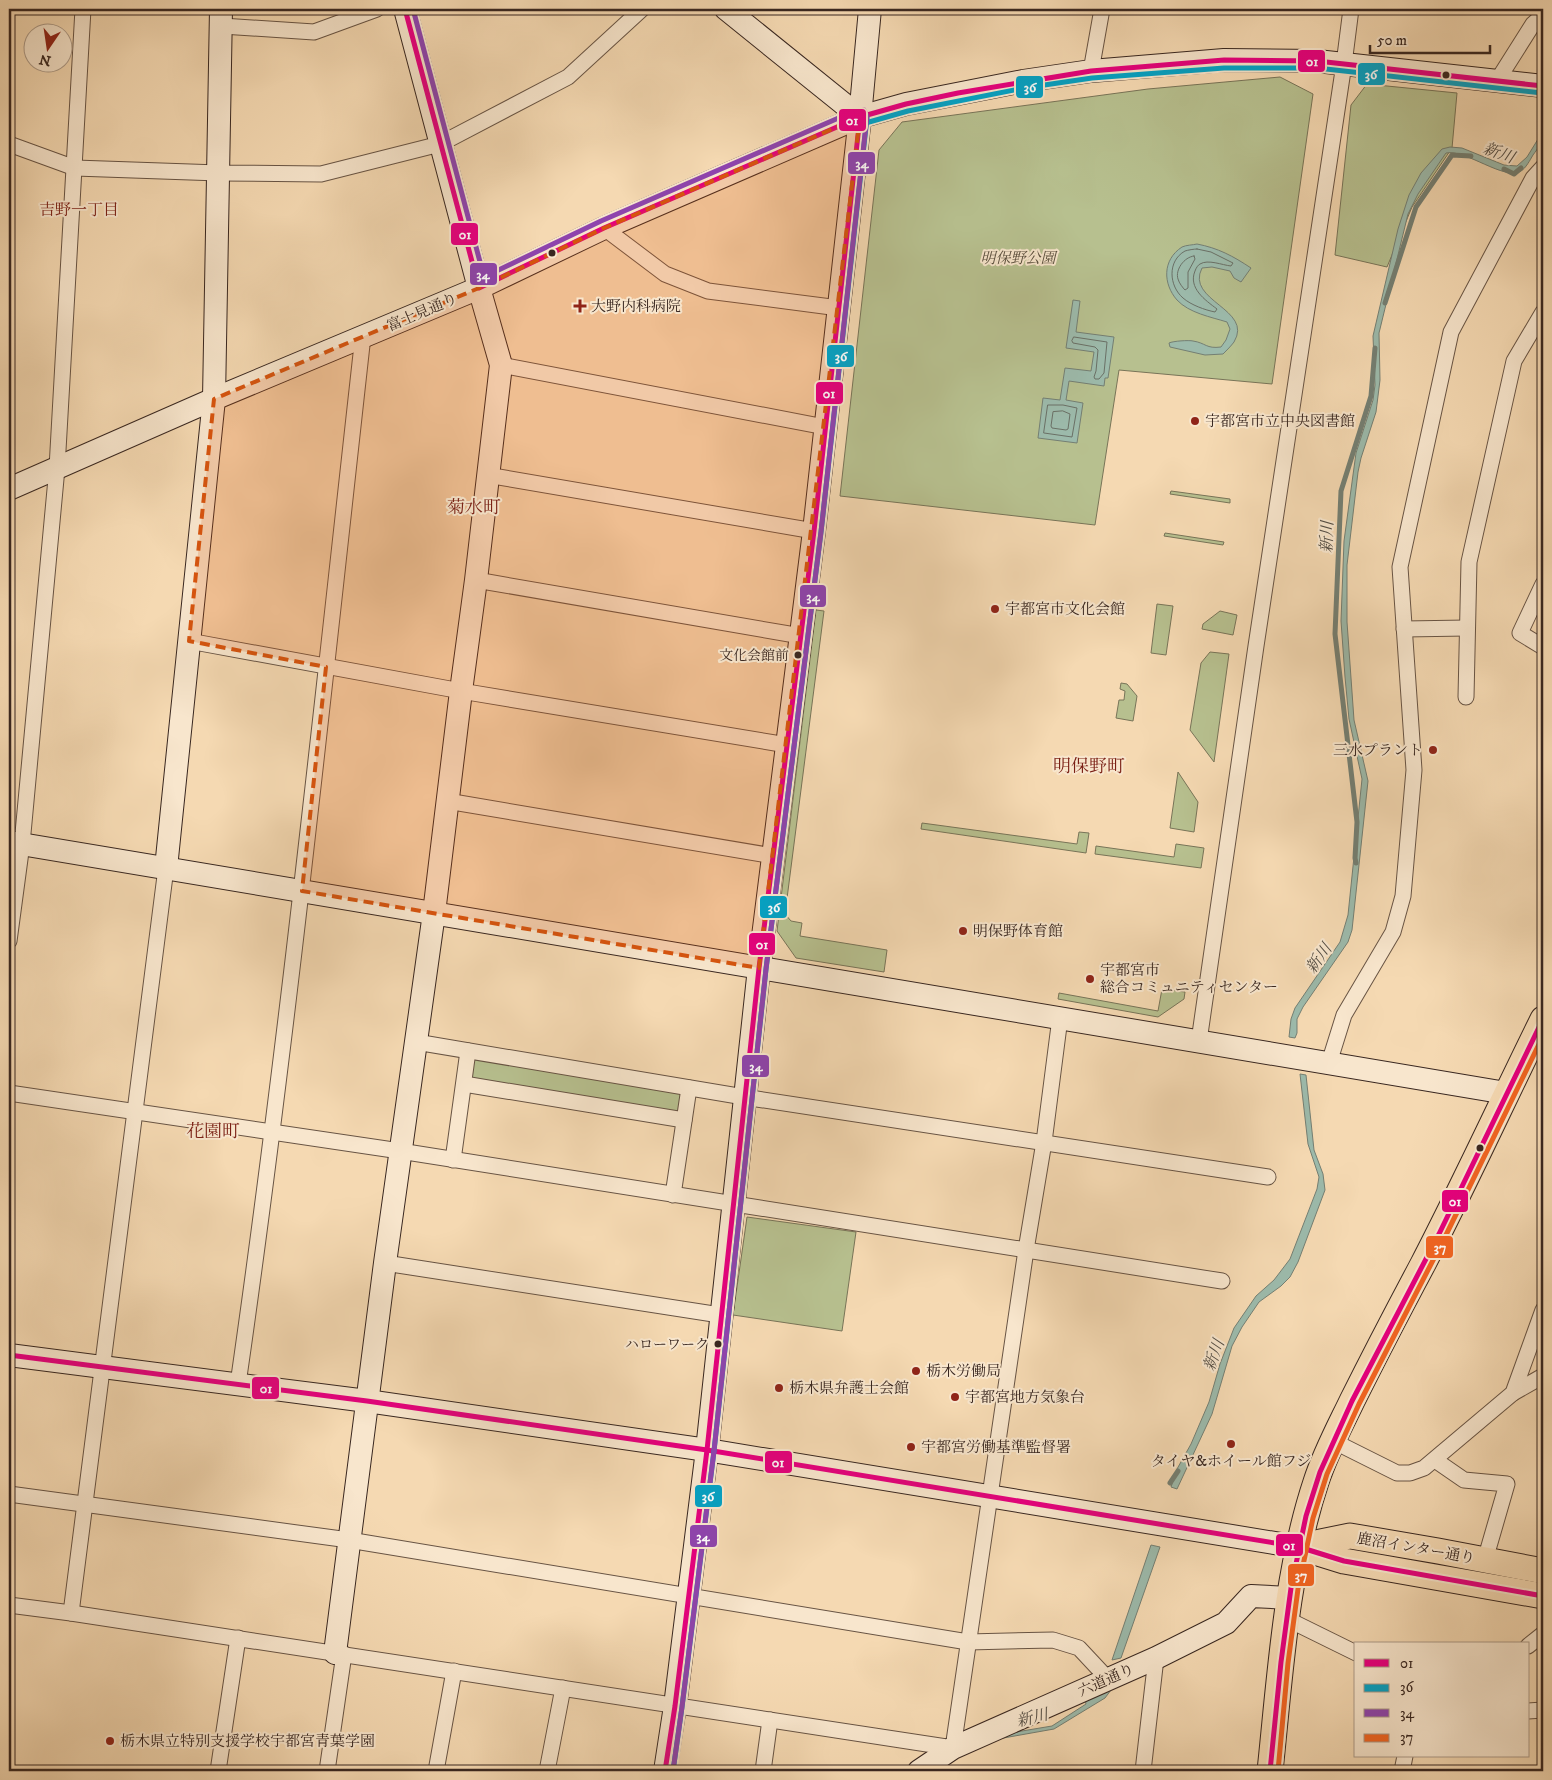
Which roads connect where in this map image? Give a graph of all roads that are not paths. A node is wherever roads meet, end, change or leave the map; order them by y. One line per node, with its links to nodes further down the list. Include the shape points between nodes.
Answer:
1 (83, 9): 19 (street)
2 (377, 9): 10 (street, via 314,32)
3 (405, 9): 17 (street)
4 (642, 9): 17 (street, via 568,77)
5 (726, 9): 15 (street)
6 (870, 9): 15 (street)
7 (1102, 9): 12 (street)
8 (1351, 9): 11 (street)
9 (1543, 15): 13 (street, via 1533,24)
10 (222, 18): 20 (street)
11 (1344, 64): 12 (street, 富士見通り, via 1277,59 1224,60); 13 (street, 富士見通り); 55 (street)
12 (1091, 71): 15 (street, 富士見通り, via 958,93)
13 (1497, 81): 14 (street, 富士見通り)
14 (1543, 86)
15 (860, 117): 22 (street, 富士見通り); 24 (street)
16 (9, 144): 19 (street)
17 (440, 144): 20 (street, via 321,174); 23 (street)
18 (1543, 167): 21 (street)
19 (75, 168): 20 (street); 30 (street)
20 (219, 173): 28 (street)
21 (1538, 181): 37 (street, via 1451,332 1400,566)
22 (604, 228): 23 (street, 富士見通り); 24 (street, via 665,274 708,291)
23 (479, 288): 26 (street, 富士見通り); 27 (street)
24 (839, 308): 29 (street)
25 (1543, 312): 36 (street, via 1514,361 1468,562)
26 (363, 336): 28 (street, 富士見通り); 41 (street)
27 (501, 365): 29 (street); 31 (street)
28 (214, 399): 30 (street, 富士見通り); 39 (street)
29 (825, 427): 33 (street)
30 (57, 468): 32 (street, 富士見通り); 46 (street)
31 (488, 475): 33 (street); 34 (street)
32 (9, 489)
33 (814, 531): 38 (street)
34 (476, 580): 38 (street); 42 (street)
35 (1543, 584): 40 (street, via 1520,633)
36 (1467, 628): 37 (street); 43 (street)
37 (1404, 629): 58 (street, via 1414,770 1403,896 1393,932 1344,1015)
38 (801, 636): 44 (street)
39 (189, 641): 41 (street); 48 (street)
40 (1543, 647)
41 (326, 667): 42 (street); 49 (street)
42 (461, 691): 44 (street); 45 (street)
43 (1466, 697)
44 (787, 745): 47 (street)
45 (447, 801): 47 (street); 50 (street)
46 (15, 843): 48 (street); 51 (street)
47 (773, 856): 52 (street)
48 (166, 868): 49 (street); 64 (street)
49 (302, 891): 50 (street); 66 (street)
50 (434, 913): 52 (street); 56 (street)
51 (9, 941)
52 (759, 968): 53 (street); 63 (street)
53 (1060, 1018): 55 (street); 67 (street)
54 (1543, 1019): 62 (main road)
55 (1199, 1041): 58 (street)
56 (416, 1042): 57 (street); 68 (street)
57 (468, 1051): 59 (street); 60 (street)
58 (1329, 1063): 62 (street)
59 (464, 1084): 65 (street); 69 (street)
60 (689, 1088): 63 (street); 65 (street)
61 (9, 1093): 64 (street)
62 (1506, 1093): 84 (main road)
63 (744, 1098): 67 (street); 72 (street)
64 (134, 1111): 66 (street); 79 (street)
65 (684, 1120): 71 (street)
66 (272, 1132): 68 (street); 81 (street)
67 (1044, 1142): 70 (street); 73 (street)
68 (400, 1151): 69 (street); 74 (street)
69 (453, 1160): 71 (street)
70 (1268, 1176)
71 (673, 1195): 72 (street)
72 (732, 1204): 73 (street); 77 (street)
73 (1026, 1250): 75 (street); 88 (street)
74 (384, 1263): 77 (street); 83 (street)
75 (1222, 1281)
76 (1543, 1310): 82 (street)
77 (720, 1315): 85 (street)
78 (9, 1354): 79 (street)
79 (101, 1367): 81 (street); 89 (street)
80 (1543, 1376): 82 (street)
81 (238, 1384): 83 (street)
82 (1513, 1392): 86 (street)
83 (367, 1401): 85 (street); 90 (street)
84 (1333, 1441): 86 (street, via 1397,1473 1410,1473); 91 (main road, via 1316,1482)
85 (707, 1450): 88 (street); 94 (street)
86 (1435, 1460): 92 (street, via 1464,1480 1507,1484)
87 (9, 1494): 89 (street)
88 (989, 1495): 91 (street); 101 (street)
89 (85, 1503): 90 (street); 98 (street)
90 (349, 1540): 94 (street); 104 (street)
91 (1299, 1546): 92 (main road, 鹿沼インター通り, via 1350,1536); 95 (main road, 鹿沼インター通り, via 1344,1561); 97 (main road)
92 (1485, 1560): 93 (main road, 鹿沼インター通り)
93 (1543, 1571)
94 (689, 1596): 101 (street); 109 (street)
95 (1543, 1596)
96 (9, 1605): 98 (street)
97 (1289, 1609): 103 (street); 105 (street, 六道通り, via 1251,1596 1226,1623); 123 (main road)
98 (71, 1613): 100 (street)
99 (1543, 1634): 102 (street)
100 (238, 1638): 104 (street); 115 (street)
101 (968, 1642): 107 (street, via 1053,1640 1079,1648); 113 (street)
102 (1530, 1644)
103 (1354, 1652)
104 (339, 1654): 106 (street); 116 (street)
105 (1156, 1658): 107 (street, 六道通り); 122 (street)
106 (454, 1671): 108 (street); 117 (street)
107 (1114, 1677): 113 (street, 六道通り)
108 (563, 1688): 109 (street); 118 (street)
109 (675, 1706): 112 (street); 119 (street)
110 (1543, 1710): 111 (street)
111 (1530, 1711)
112 (770, 1720): 113 (street); 120 (street)
113 (953, 1748): 121 (street, 六道通り)
114 (1405, 1758): 124 (street)
115 (218, 1771)
116 (327, 1771)
117 (436, 1771)
118 (547, 1771)
119 (665, 1771)
120 (763, 1771)
121 (919, 1771)
122 (1143, 1771)
123 (1270, 1771)
124 (1402, 1771)

